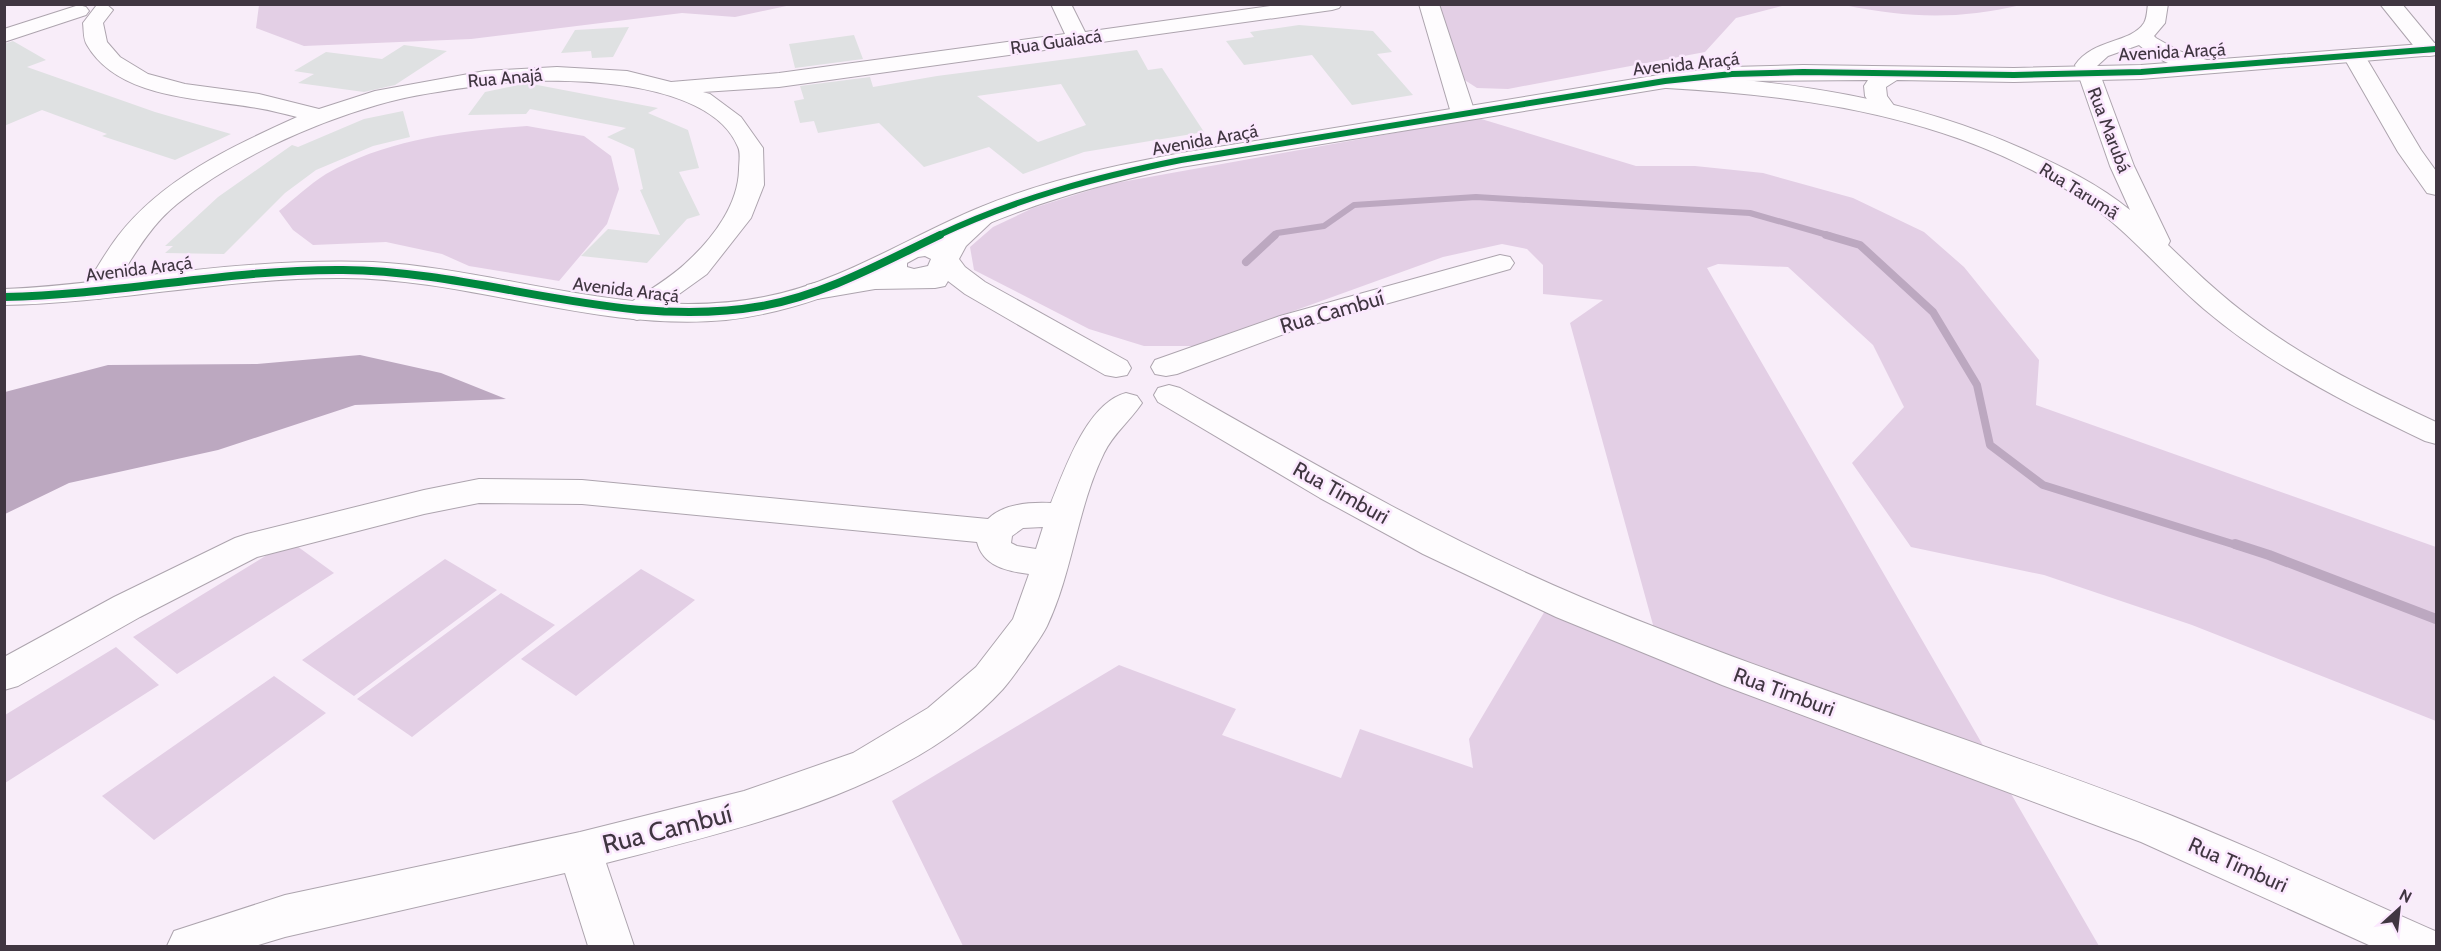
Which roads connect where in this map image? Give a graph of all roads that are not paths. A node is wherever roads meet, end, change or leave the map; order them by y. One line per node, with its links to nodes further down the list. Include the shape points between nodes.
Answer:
1 (1061, 4): 10 (street)
2 (1332, 4): 10 (street, Rua Guaiacá)
3 (1429, 4): 23 (street)
4 (2158, 4): 9 (street, via 2156,22)
5 (2390, 4): 11 (street)
6 (110, 7): 7 (street); 21 (street, via 93,23 96,43 112,62 140,79 184,92)
7 (79, 8): 8 (street)
8 (4, 36)
9 (2142, 36): 13 (street, via 2162,53); 15 (street, Rua Marubá, via 2096,55 2086,65)
10 (1078, 40): 16 (street, Rua Guaiacá)
11 (2433, 50): 12 (street, Avenida Araçá)
12 (2354, 56): 13 (street, Avenida Araçá); 27 (street, via 2410,153)
13 (2205, 67): 15 (street, Avenida Araçá)
14 (1894, 73): 15 (street, Avenida Araçá); 17 (street, Avenida Araçá, via 1732,74); 22 (street, via 1875,86 1876,96)
15 (2087, 73): 25 (street, Rua Marubá)
16 (779, 80): 18 (street, Rua Guaiacá); 20 (street, Rua Guaiacá)
17 (1665, 81): 22 (street, Rua Tarumã, via 1740,84); 23 (street, Avenida Araçá)
18 (669, 88): 19 (street, Rua Anajá, via 627,78 557,74 485,78); 20 (street, Rua Anajá)
19 (375, 98): 21 (street); 24 (street, Rua Anajá)
20 (702, 99): 36 (street, Rua Anajá, via 733,122 751,148 751,185 738,218 697,268)
21 (259, 101): 24 (street)
22 (1884, 107): 26 (street, Rua Tarumã, via 1999,145)
23 (1463, 113): 28 (street, Avenida Araçá, via 1102,176)
24 (320, 116): 34 (street, Rua Anajá, via 236,154 166,199 128,241)
25 (2122, 166): 26 (street, via 2106,173); 29 (street, Rua Marubá)
26 (2053, 172): 29 (street, Rua Tarumã, via 2103,202)
27 (2436, 188)
28 (988, 213): 30 (street, via 955,242); 32 (street, Avenida Araçá)
29 (2161, 251): 40 (street, Rua Tarumã, via 2214,303 2280,353 2361,399)
30 (945, 259): 32 (street, via 942,268 928,276); 33 (street, via 955,273)
31 (1500, 263): 38 (street, Rua Cambuí, via 1290,322)
32 (906, 265): 33 (street, via 940,280); 36 (street, Avenida Araçá, via 855,276 765,305 683,315)
33 (975, 288): 37 (street)
34 (97, 291): 35 (street, Avenida Araçá); 36 (street, Avenida Araçá, via 255,272 325,269 400,272)
35 (4, 297)
36 (637, 311)
37 (1116, 368): 38 (street, via 1135,361 1156,363); 39 (street, via 1109,374 1107,387 1110,394)
38 (1167, 381): 39 (street, via 1149,404); 48 (street, Rua Timburi, via 1332,490 1435,545 1569,607 1736,674 2156,829)
39 (1126, 402): 41 (street, via 1103,427 1087,454)
40 (2436, 434)
41 (1063, 516): 42 (street, via 1014,518); 43 (street, Rua Cambuí)
42 (996, 532): 43 (street, via 995,546 1004,556); 44 (street, via 582,492 479,491 247,547)
43 (1048, 563): 45 (street, Rua Cambuí, via 1029,625 990,678 942,719 867,765 744,809)
44 (4, 675)
45 (580, 851): 46 (street, Rua Cambuí, via 285,916); 47 (street)
46 (190, 946)
47 (611, 946)
48 (2419, 946)

